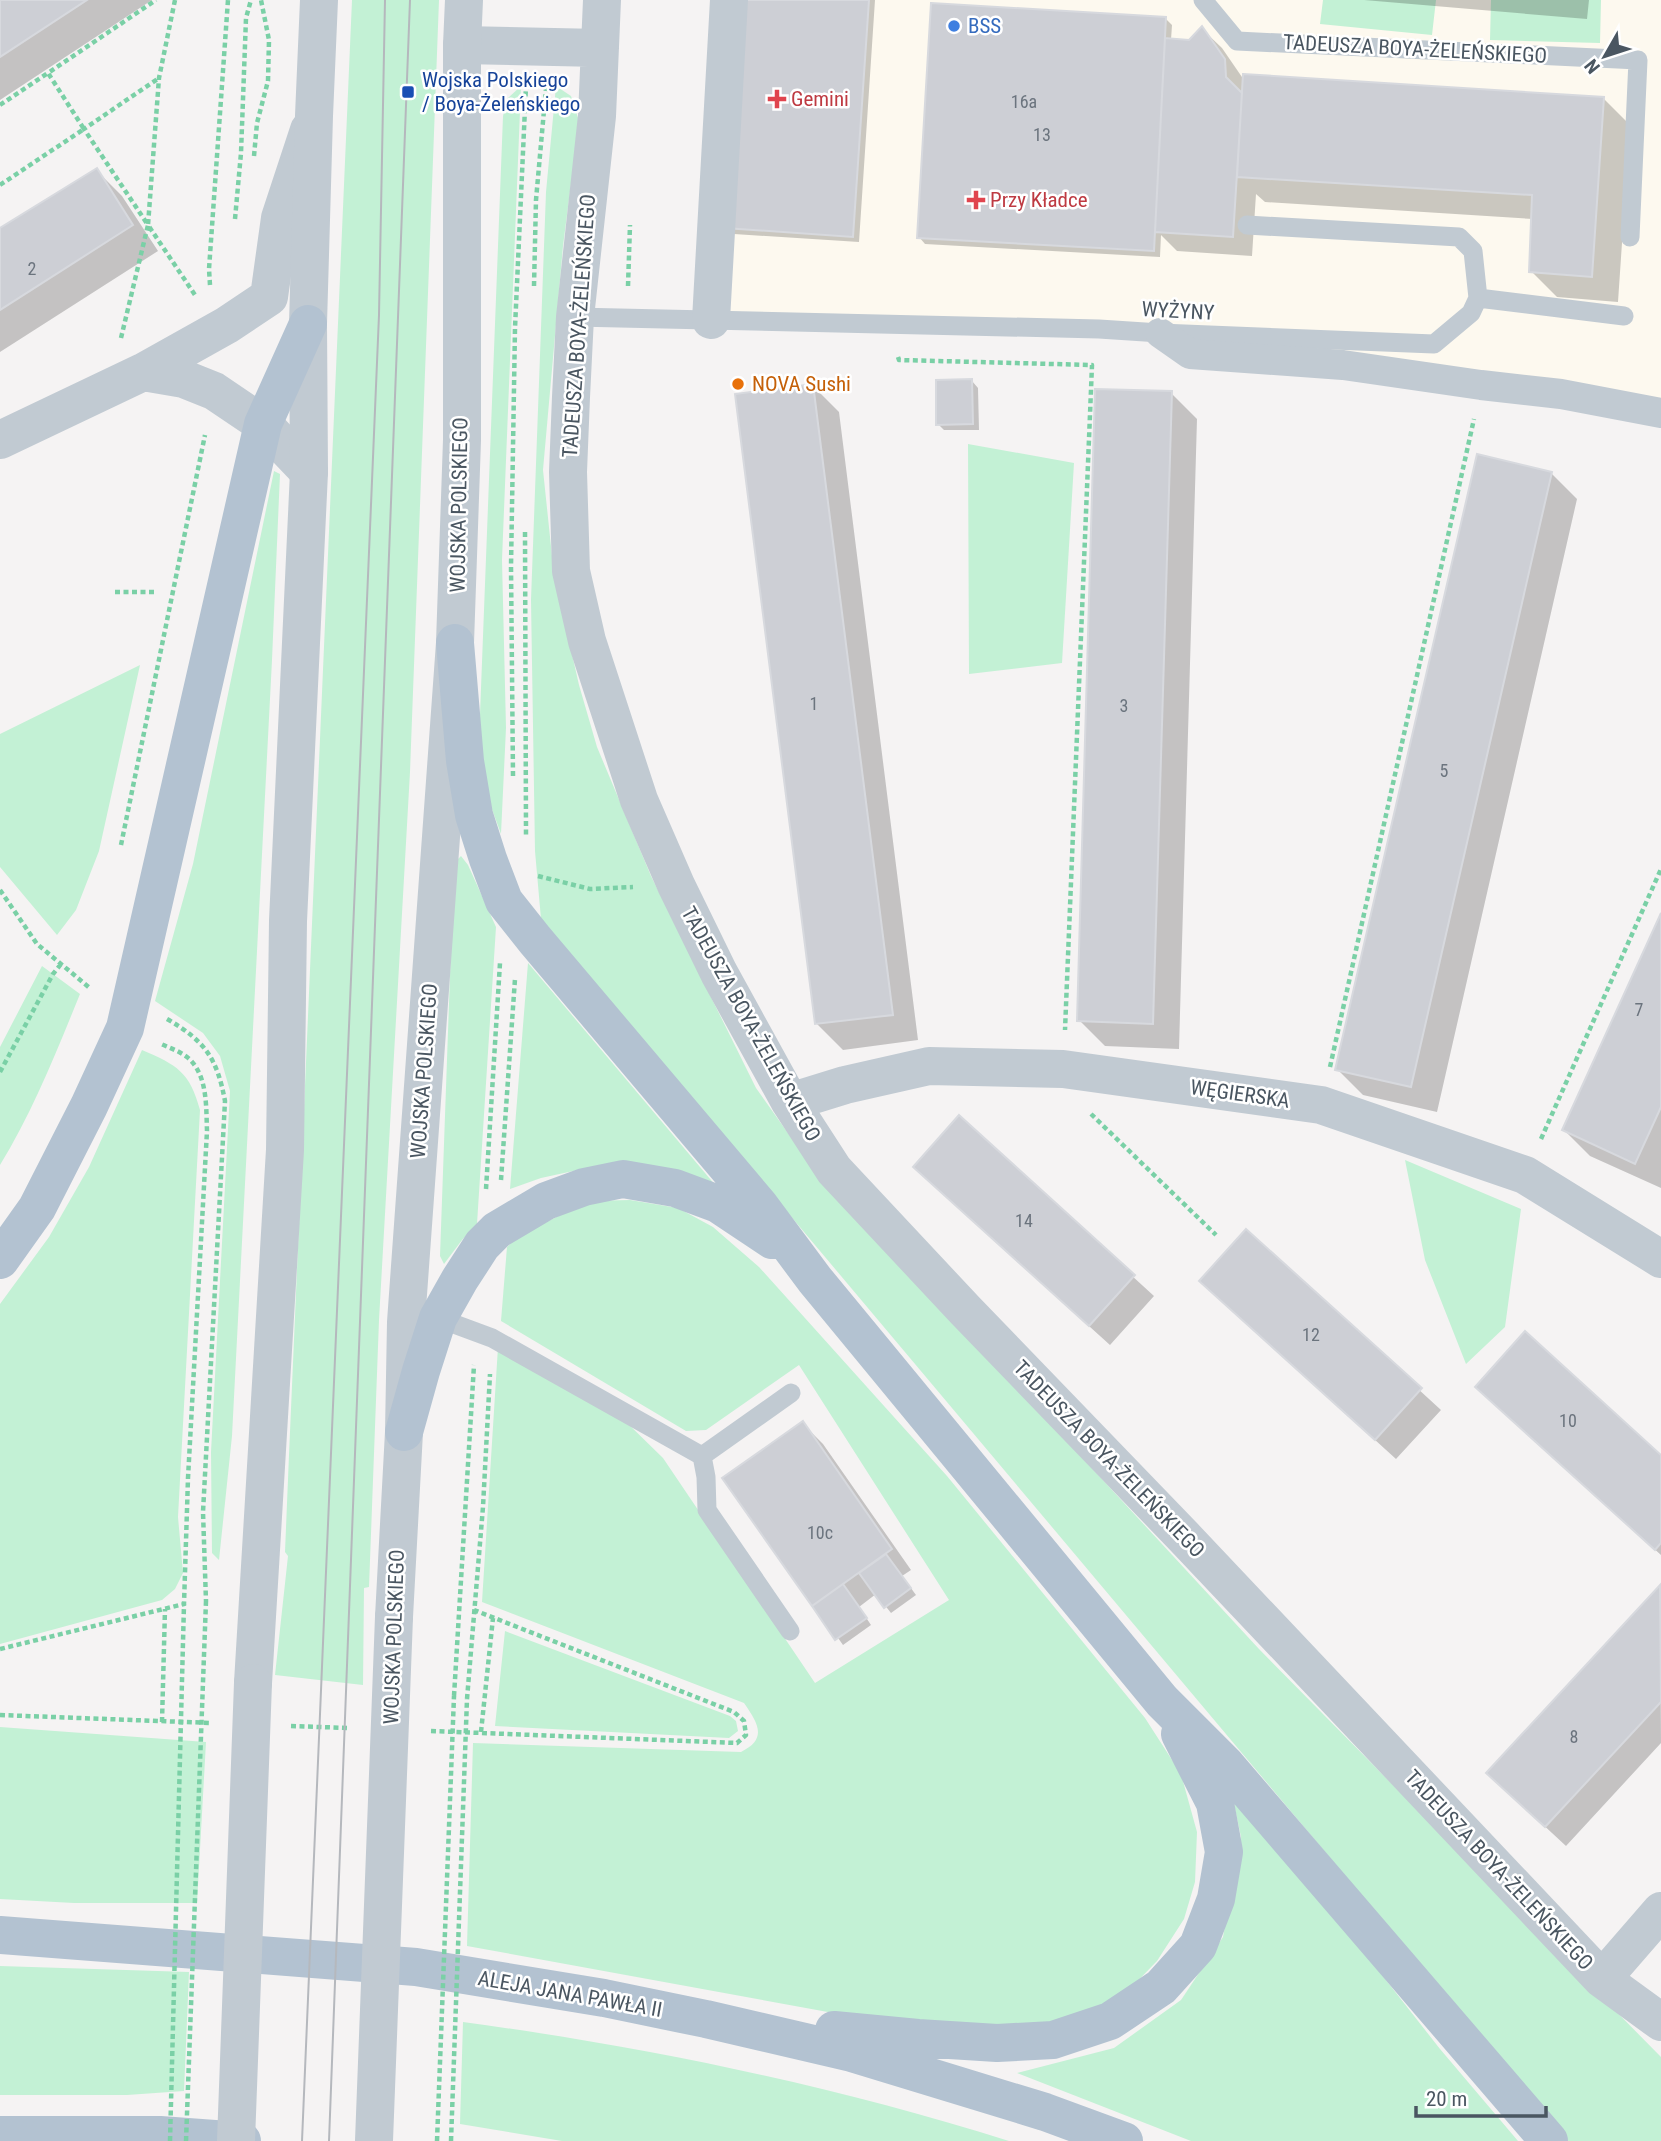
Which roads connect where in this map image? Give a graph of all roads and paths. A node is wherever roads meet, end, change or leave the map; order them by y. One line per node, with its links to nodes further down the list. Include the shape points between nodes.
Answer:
1 (156, 0): 14 (path)
2 (175, 0): 15 (path)
3 (228, 0): 25 (path)
4 (251, 0): 21 (path, via 246,18)
5 (261, 0): 19 (path, via 269,40 268,82 257,123)
6 (319, 0): 17 (street)
7 (464, 0): 11 (street, WOJSKA POLSKIEGO)
8 (602, 0): 13 (street, TADEUSZA BOYA-ŻELEŃSKIEGO)
9 (729, 0): 30 (street)
10 (1203, 0): 24 (lane, TADEUSZA BOYA-ŻELEŃSKIEGO, via 1237,41 1638,61)
11 (462, 45): 12 (street); 43 (street, WOJSKA POLSKIEGO, via 461,440)
12 (528, 46): 13 (street); 44 (path, via 515,328)
13 (600, 48): 29 (street, TADEUSZA BOYA-ŻELEŃSKIEGO)
14 (48, 73): 16 (path); 18 (path)
15 (159, 78): 18 (path); 22 (path)
16 (0, 105)
17 (314, 116): 31 (street); 34 (street, via 280,218 269,297 227,325)
18 (84, 129): 20 (path); 22 (path)
19 (254, 163)
20 (0, 185)
21 (234, 221)
22 (148, 225): 27 (path, via 193,294); 34 (path)
23 (1247, 225): 26 (lane, via 1459,237 1473,251)
24 (1630, 237)
25 (210, 294)
26 (1478, 298): 28 (lane); 33 (lane, WYŻYNY, via 1471,313 1434,344)
27 (202, 300)
28 (1624, 316)
29 (575, 317): 30 (lane, WYŻYNY); 47 (street, TADEUSZA BOYA-ŻELEŃSKIEGO, via 568,472 571,571 620,746)
30 (711, 320): 32 (lane, WYŻYNY)
31 (308, 324): 38 (main road); 40 (street)
32 (885, 325): 33 (lane, WYŻYNY); 54 (path, via 899,360 1092,365)
33 (1160, 334): 35 (street, via 1190,354 1343,365)
34 (131, 359): 36 (street); 39 (street, via 90,397)
35 (1481, 386): 37 (street, via 1562,394); 57 (path)
36 (214, 391): 38 (street); 45 (path)
37 (1661, 414)
38 (263, 424): 40 (street); 53 (main road)
39 (0, 440)
40 (309, 472): 91 (street, bridge, via 288,921 285,1150 253,1683)
41 (116, 592): 42 (path)
42 (157, 592)
43 (455, 643): 48 (main road, via 474,816 488,859); 68 (street, WOJSKA POLSKIEGO, via 407,1309)
44 (512, 788)
45 (119, 853)
46 (1661, 869): 59 (path)
47 (676, 885): 48 (path); 56 (street, TADEUSZA BOYA-ŻELEŃSKIEGO)
48 (515, 887): 61 (path); 64 (main road, via 535,940 760,1206)
49 (0, 890): 50 (path, via 37,944)
50 (61, 964): 52 (path); 55 (path)
51 (95, 976): 52 (path)
52 (92, 989): 53 (path, via 88,1008)
53 (128, 1017): 63 (main road, via 37,1208); 70 (path, via 189,1058 205,1094 207,1131); 90 (path, bridge, via 163,1016 186,1030 212,1057 225,1101 204,1512 206,1601)
54 (1063, 1069): 56 (street, WĘGIERSKA, via 929,1066); 57 (street, WĘGIERSKA)
55 (0, 1072)
56 (790, 1102): 85 (street, TADEUSZA BOYA-ŻELEŃSKIEGO, via 834,1170)
57 (1321, 1105): 59 (street, WĘGIERSKA)
58 (1088, 1107): 60 (path, via 1093,1117)
59 (1525, 1175): 62 (street, WĘGIERSKA)
60 (1216, 1235)
61 (482, 1245): 64 (main road, via 497,1230 546,1201 623,1179 675,1188 718,1204 766,1234); 65 (main road)
62 (1661, 1259)
63 (0, 1260)
64 (815, 1280): 75 (main road)
65 (438, 1318): 66 (lane); 68 (main road)
66 (476, 1333): 69 (lane); 94 (path, bridge, via 454,1696)
67 (791, 1392): 69 (lane)
68 (404, 1432): 93 (street, WOJSKA POLSKIEGO, bridge)
69 (702, 1456): 73 (lane, via 707,1510)
70 (184, 1604): 71 (path); 89 (path, bridge)
71 (164, 1609): 74 (path); 77 (path)
72 (493, 1618): 82 (path); 82 (path, via 734,1712 744,1721 746,1735 737,1742); 95 (path, bridge, via 474,1610)
73 (790, 1631)
74 (0, 1649)
75 (1162, 1701): 86 (main road, via 1215,1803 1224,1852 1216,1899 1198,1946 1161,1987 1110,2021 1053,2040 945,2040); 97 (main road, via 1225,1764)
76 (0, 1715): 77 (path)
77 (162, 1722): 78 (path)
78 (213, 1724)
79 (280, 1726): 80 (path)
80 (360, 1728)
81 (427, 1730): 82 (path)
82 (481, 1732)
83 (1661, 1912): 85 (street)
84 (0, 1935): 86 (main road, ALEJA JANA PAWŁA II, via 416,1968)
85 (1602, 1979): 87 (street, TADEUSZA BOYA-ŻELEŃSKIEGO)
86 (706, 2019): 96 (main road, ALEJA JANA PAWŁA II, via 852,2053)
87 (1661, 2022)
88 (0, 2135): 92 (main road, via 160,2135)
89 (170, 2141)
90 (186, 2141)
91 (236, 2141)
92 (242, 2141)
93 (374, 2141)
94 (437, 2141)
95 (451, 2141)
96 (1124, 2141)
97 (1549, 2141)

